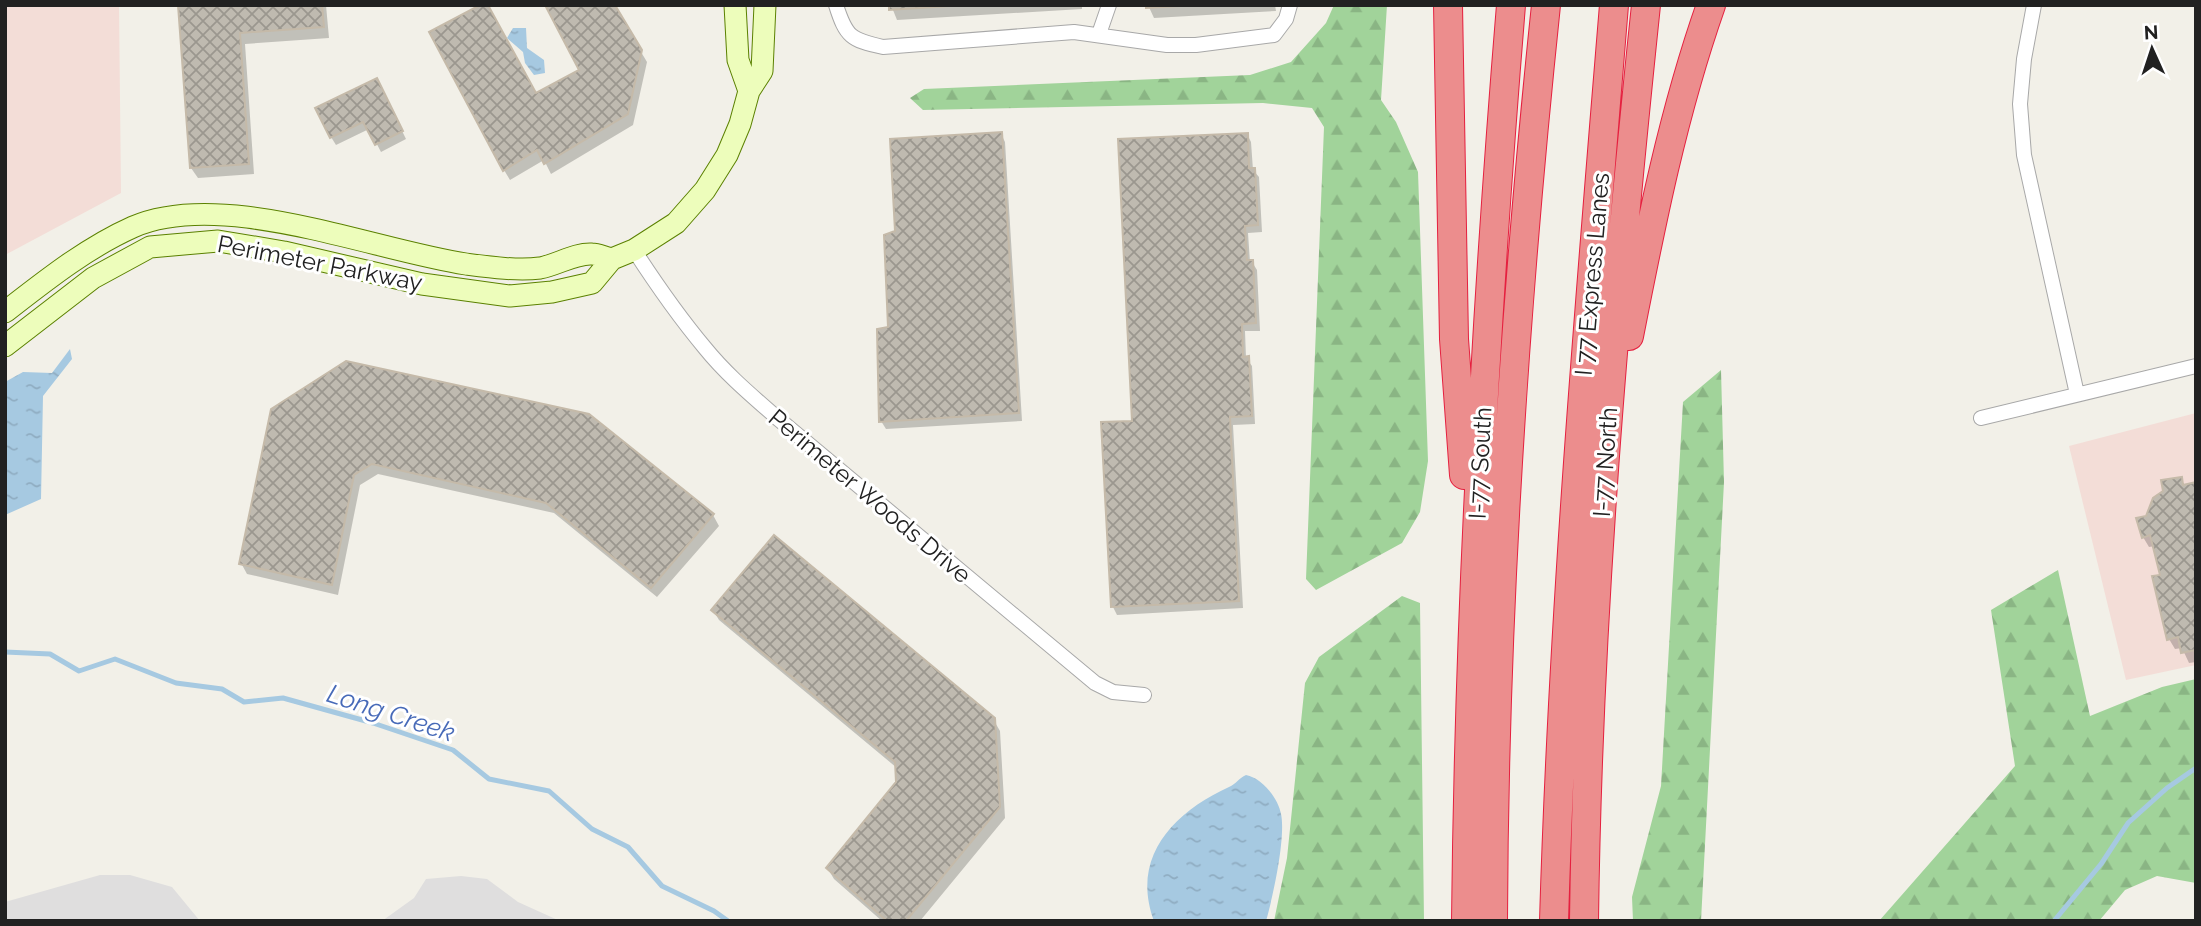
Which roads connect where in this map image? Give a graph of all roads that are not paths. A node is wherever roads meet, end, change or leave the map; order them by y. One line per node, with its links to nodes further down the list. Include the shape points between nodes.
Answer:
1 (735, 5): 14 (street, via 738,60)
2 (765, 5): 14 (street, Perimeter Parkway, via 762,71)
3 (836, 5): 13 (street, via 844,28 858,41 883,47 1039,34)
4 (1109, 5): 13 (street)
5 (1290, 5): 13 (street, via 1274,35 1240,41 1167,44)
6 (1448, 5): 23 (highway, via 1454,339)
7 (1511, 5): 23 (highway, I-77 South, via 1485,347)
8 (1546, 5): 26 (highway, via 1522,236 1506,475)
9 (1614, 5): 27 (highway, I 77 Express Lanes, via 1578,453)
10 (1646, 5): 22 (highway, I-77 North)
11 (1711, 5): 22 (highway, via 1660,180)
12 (2034, 5): 20 (street, via 2020,104 2024,155)
13 (1099, 34)
14 (749, 91): 15 (street, Perimeter Parkway, via 727,155 705,190 676,223)
15 (635, 250): 16 (street, Perimeter Parkway); 24 (street, Perimeter Woods Drive, via 706,349 776,417 1095,683 1113,692)
16 (612, 260): 17 (street, Perimeter Parkway, via 591,254 540,268 466,264 282,224 213,214 173,216 135,226 96,247); 18 (street, Perimeter Parkway, via 592,283 510,296 422,284 218,241 150,247 93,278)
17 (5, 312)
18 (5, 346)
19 (2196, 366): 20 (street)
20 (2077, 394): 21 (street)
21 (1982, 418)
22 (1605, 455): 28 (highway, I-77 North, via 1587,769)
23 (1473, 609): 25 (highway, I-77 South)
24 (1144, 695)
25 (1466, 921)
26 (1493, 921)
27 (1554, 921)
28 (1584, 921)

